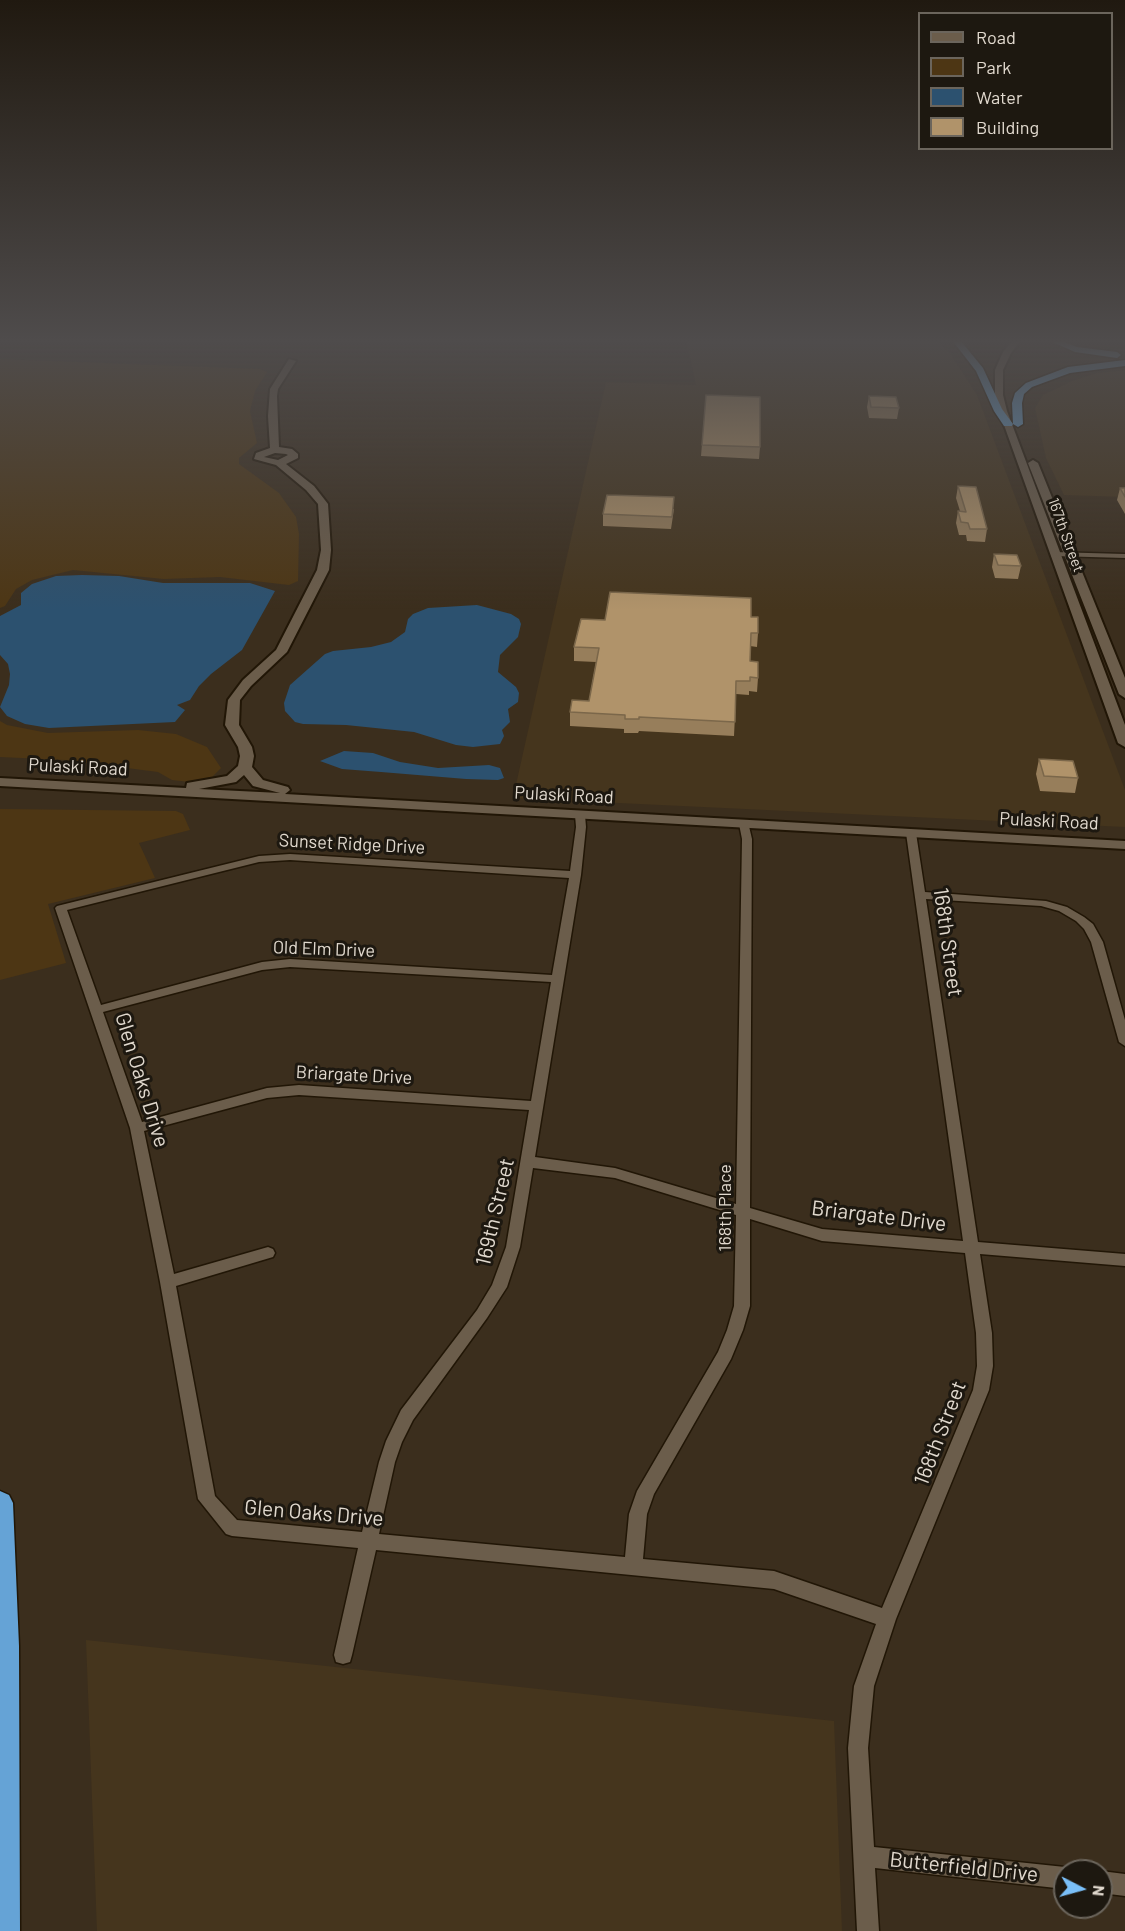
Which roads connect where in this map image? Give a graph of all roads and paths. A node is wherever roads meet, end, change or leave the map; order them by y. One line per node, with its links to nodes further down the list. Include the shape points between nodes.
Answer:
1 (274, 430): 4 (main road)
2 (1015, 430): 6 (main road, 167th Street)
3 (1016, 430): 7 (main road, 167th Street)
4 (275, 450): 5 (main road, via 294,454); 5 (main road, via 258,457 267,463)
5 (279, 463): 11 (main road, via 323,504 326,550 318,584 281,652 234,700 232,725 248,756)
6 (1055, 554): 7 (street); 10 (main road, 167th Street)
7 (1071, 554): 8 (street); 9 (main road, 167th Street)
8 (1125, 556)
9 (1125, 694)
10 (1125, 743)
11 (245, 767): 13 (main road, via 231,779); 14 (main road, via 263,786)
12 (0, 782): 13 (main road, Pulaski Road)
13 (163, 791): 14 (main road, Pulaski Road)
14 (330, 801): 15 (main road, Pulaski Road)
15 (580, 815): 16 (main road, Pulaski Road); 19 (street, 169th Street)
16 (744, 824): 17 (main road, Pulaski Road); 28 (street, 168th Place)
17 (911, 833): 18 (main road, Pulaski Road); 20 (street, 168th Street)
18 (1125, 845)
19 (574, 874): 21 (street, Sunset Ridge Drive, via 290,857 259,859); 22 (street, 169th Street)
20 (921, 895): 24 (street, via 1031,902 1053,906 1080,919 1094,934); 29 (street, 168th Street)
21 (61, 908): 23 (street, Glen Oaks Drive)
22 (557, 979): 23 (street, Old Elm Drive, via 290,963 262,966); 25 (street, 169th Street)
23 (96, 1010): 26 (street, Glen Oaks Drive)
24 (1125, 1042)
25 (536, 1106): 26 (street, Briargate Drive, via 299,1090 267,1093); 27 (street, 169th Street)
26 (137, 1128): 32 (street, Glen Oaks Drive)
27 (529, 1162): 28 (street, Briargate Drive, via 615,1173); 34 (street, 169th Street, via 508,1266 482,1314 407,1415 394,1441)
28 (744, 1211): 29 (street, Briargate Drive, via 822,1235); 35 (street, 168th Place, via 743,1298 735,1330 646,1491 638,1514)
29 (971, 1247): 31 (street, Briargate Drive); 36 (street, 168th Street, via 984,1333 981,1390)
30 (268, 1253): 32 (street)
31 (1125, 1260)
32 (168, 1282): 34 (street, Glen Oaks Drive, via 207,1499 232,1528)
33 (0, 1503): 40 (highway, via 5,1646)
34 (369, 1541): 35 (street, Glen Oaks Drive); 37 (street, 169th Street)
35 (633, 1566): 36 (street, Glen Oaks Drive, via 774,1580)
36 (887, 1619): 38 (street, 168th Street, via 864,1686 859,1719)
37 (343, 1655)
38 (864, 1856): 39 (street, Butterfield Drive); 41 (street, 168th Street)
39 (1053, 1877)
40 (4, 1931)
41 (868, 1931)

